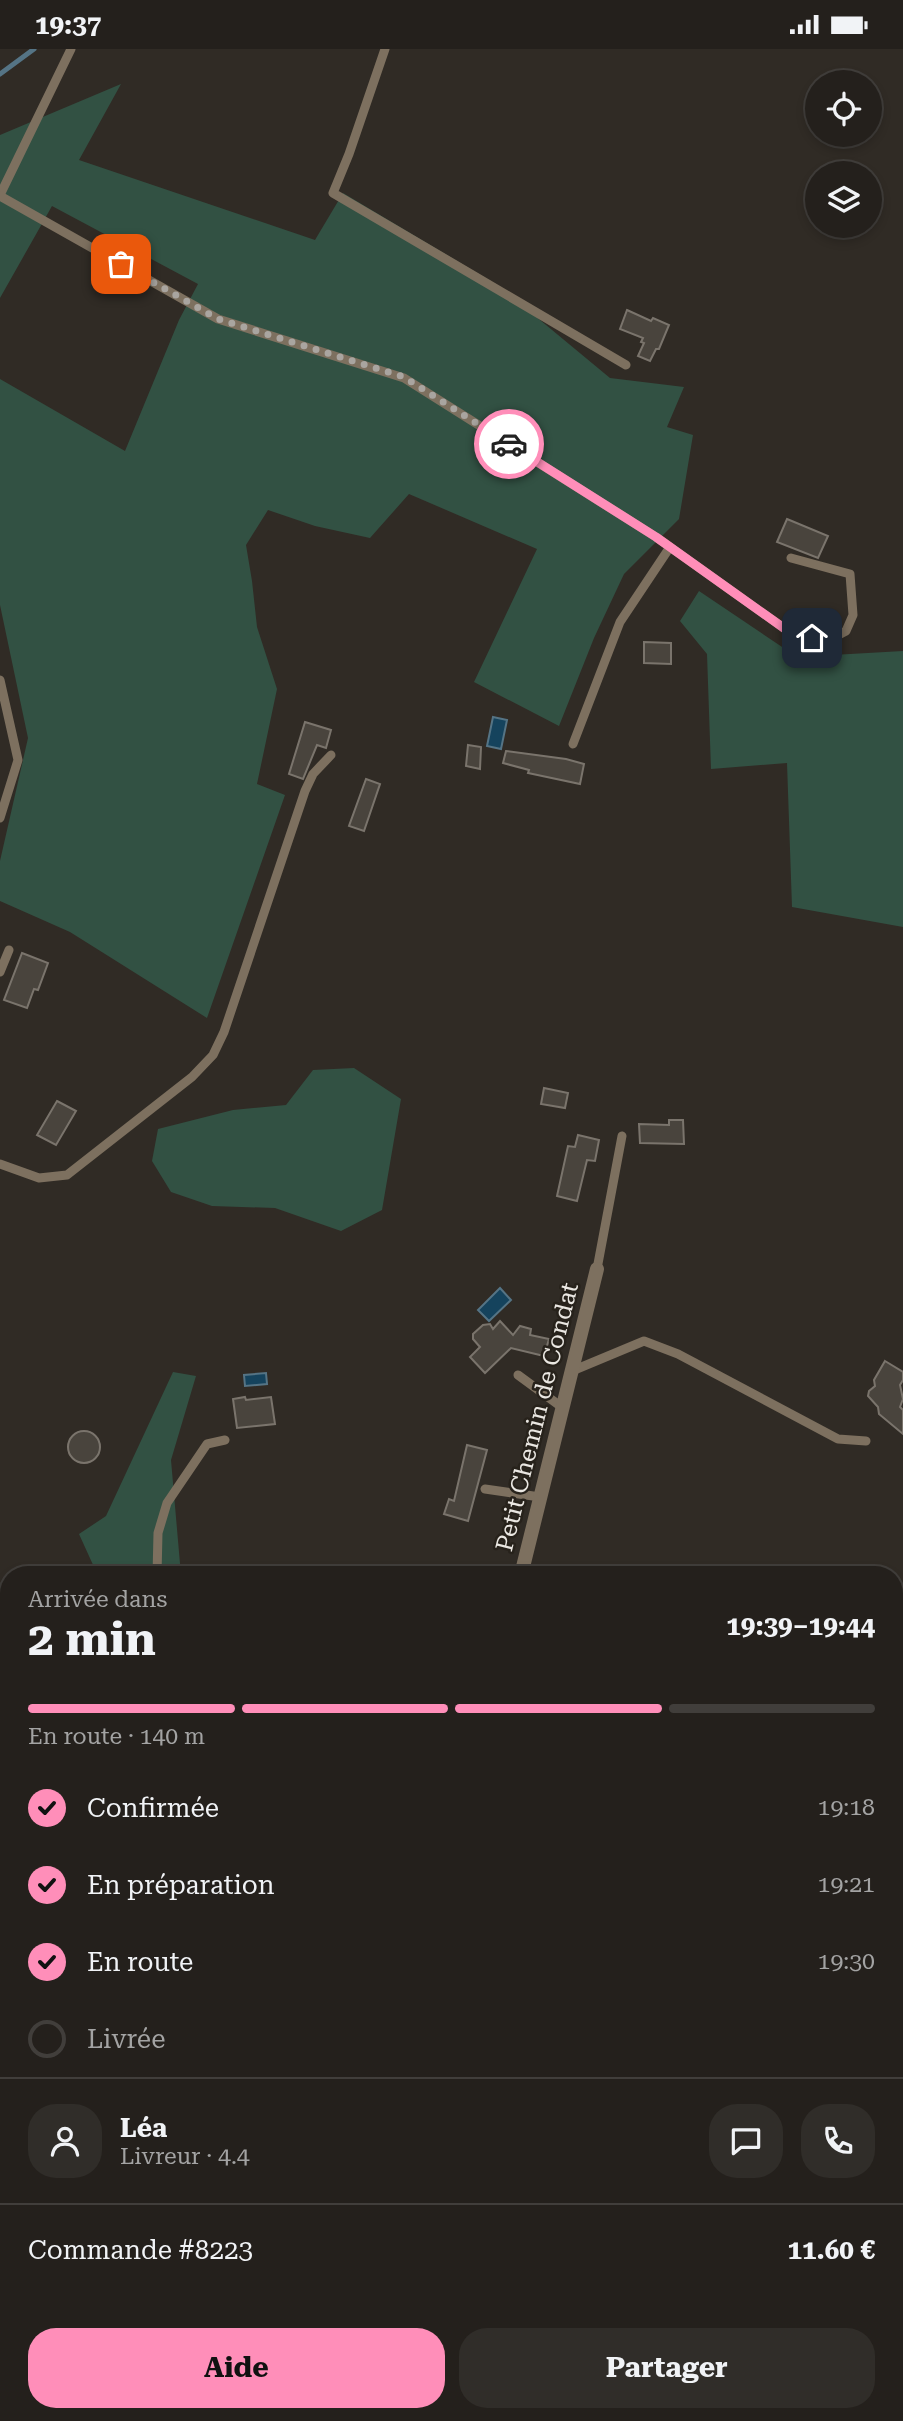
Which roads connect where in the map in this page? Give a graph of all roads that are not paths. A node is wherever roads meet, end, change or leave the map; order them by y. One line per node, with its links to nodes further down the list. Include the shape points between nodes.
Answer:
1 (71, 49): 3 (lane)
2 (385, 49): 4 (lane, via 333,193)
3 (0, 195): 5 (lane, via 218,319 404,377)
4 (626, 365)
5 (670, 547): 6 (lane, via 795,636 829,640 846,631 853,615 850,574); 8 (lane, via 620,622)
6 (791, 558)
7 (0, 681): 10 (lane, via 18,760)
8 (573, 744)
9 (331, 755): 14 (lane, via 305,791 225,1032 213,1055 192,1077 67,1175 39,1178)
10 (0, 818)
11 (9, 950): 12 (lane)
12 (0, 972)
13 (622, 1136): 15 (lane)
14 (0, 1164)
15 (597, 1269): 16 (street, Petit Chemin de Condat)
16 (572, 1371): 18 (street, Petit Chemin de Condat); 20 (lane, via 644,1341 678,1353 838,1439)
17 (518, 1375): 18 (lane)
18 (563, 1409): 22 (street, Petit Chemin de Condat)
19 (225, 1440): 23 (lane, via 207,1444 167,1503 158,1533)
20 (866, 1441)
21 (485, 1489): 22 (lane)
22 (540, 1497): 24 (street, Petit Chemin de Condat)
23 (157, 1566)
24 (523, 1566)

